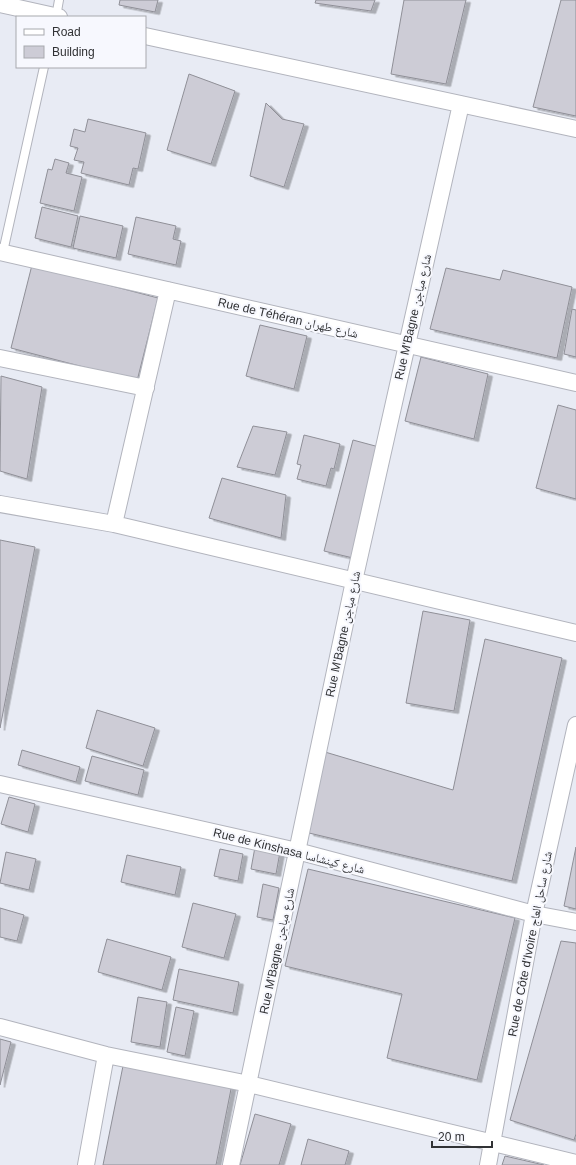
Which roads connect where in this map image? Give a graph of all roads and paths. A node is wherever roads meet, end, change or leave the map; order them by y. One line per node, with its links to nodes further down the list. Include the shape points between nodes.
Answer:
1 (59, 0): 4 (lane)
2 (0, 4): 3 (street)
3 (53, 16)
4 (57, 16)
5 (146, 36): 7 (street)
6 (44, 68): 9 (lane)
7 (461, 104): 8 (street); 11 (street, Rue M'Bagne شارع مباجن)
8 (576, 129)
9 (1, 252): 10 (street, Rue de Téhéran شارع طهران)
10 (168, 290): 11 (street, Rue de Téhéran شارع طهران); 14 (street)
11 (406, 345): 13 (street, Rue de Téhéran شارع طهران); 17 (street, Rue M'Bagne شارع مباجن)
12 (0, 358): 14 (street)
13 (576, 383)
14 (146, 388): 16 (street)
15 (0, 504): 16 (street)
16 (114, 524): 17 (street)
17 (354, 580): 18 (street); 21 (street, Rue M'Bagne شارع مباجن)
18 (576, 633)
19 (576, 725): 22 (street, Rue de Côte d'Ivoire شارع ساحل العاج)
20 (0, 784): 21 (street, Rue de Kinshasa شارع كينشاسا)
21 (298, 851): 22 (street, Rue de Kinshasa شارع كينشاسا); 26 (street, Rue M'Bagne شارع مباجن)
22 (534, 914): 23 (street, Rue de Kinshasa شارع كينشاسا); 27 (street, Rue de Côte d'Ivoire شارع ساحل العاج)
23 (576, 922)
24 (0, 1027): 25 (street)
25 (106, 1055): 26 (street); 29 (street)
26 (249, 1084): 27 (street); 30 (street, Rue M'Bagne شارع مباجن)
27 (493, 1144): 28 (street); 31 (street, Rue de Côte d'Ivoire شارع ساحل العاج)
28 (576, 1163)
29 (86, 1165)
30 (231, 1165)
31 (488, 1165)

